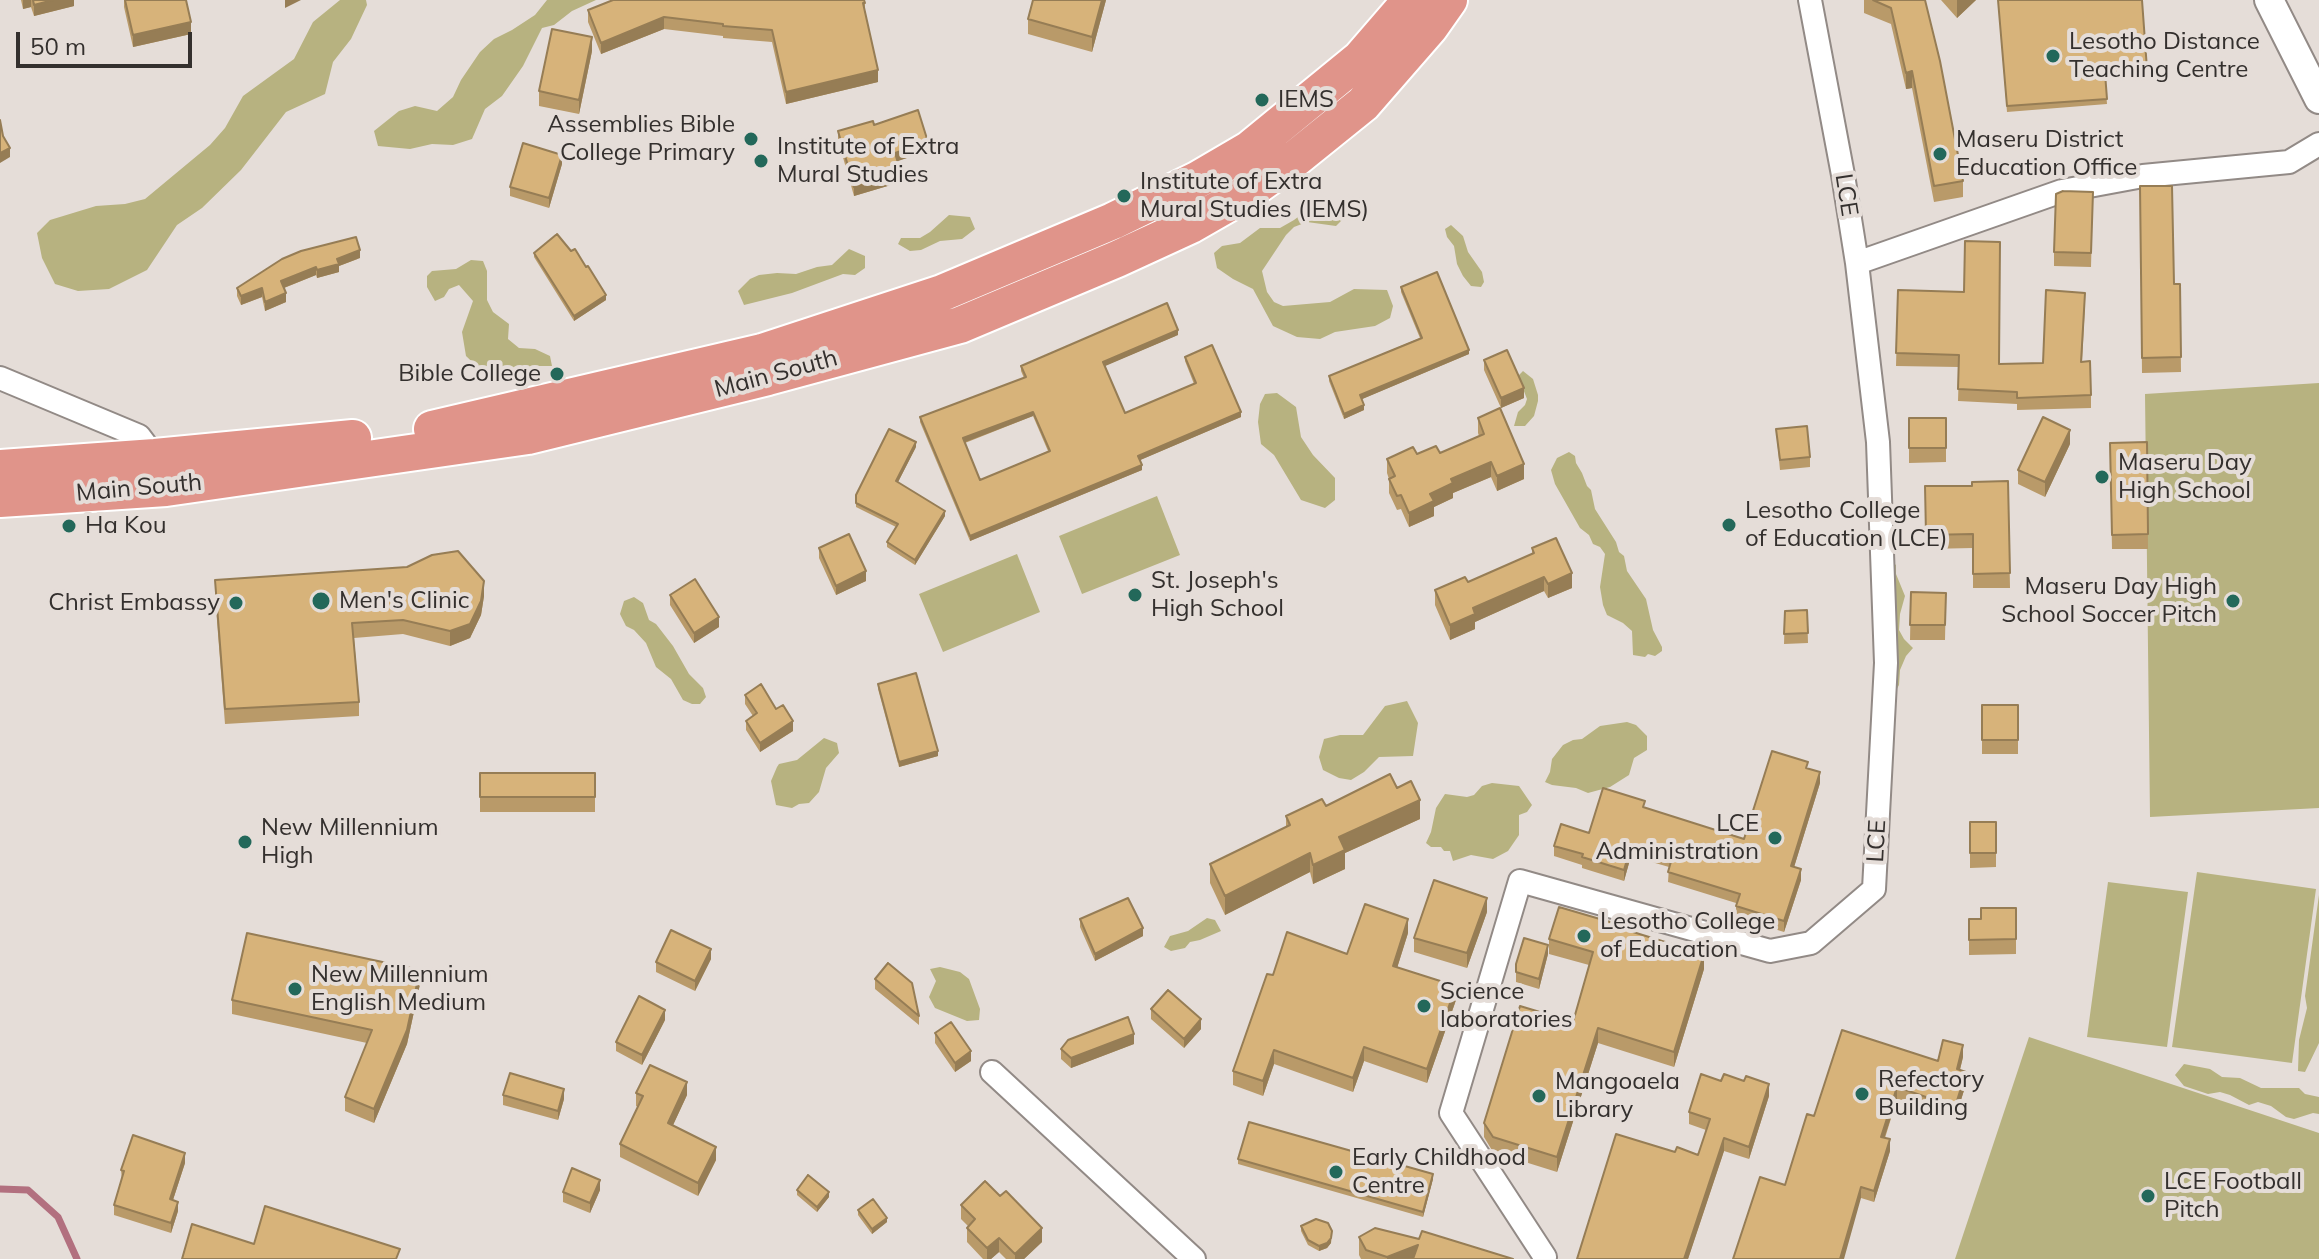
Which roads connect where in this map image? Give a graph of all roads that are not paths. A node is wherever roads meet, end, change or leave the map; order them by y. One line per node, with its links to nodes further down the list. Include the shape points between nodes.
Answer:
1 (1411, 0): 10 (highway, Main South, via 1360,59 1250,149 1113,221 942,293 762,352 419,432)
2 (1449, 0): 10 (highway, Main South, via 1363,104 1245,194 1191,225 960,325 528,436)
3 (1810, 0): 7 (street, LCE)
4 (2269, 0): 5 (street)
5 (2319, 99)
6 (2319, 144): 7 (street, via 2289,162 2143,176 2062,191)
7 (1857, 263): 13 (street, LCE, via 1878,442 1886,663 1874,889 1811,943 1770,951 1520,881 1451,1113)
8 (0, 378): 10 (street, via 139,436)
9 (0, 468): 10 (highway, Main South)
10 (160, 473): 11 (highway, Main South)
11 (0, 499)
12 (992, 1072): 14 (street)
13 (1545, 1257)
14 (1194, 1259)

